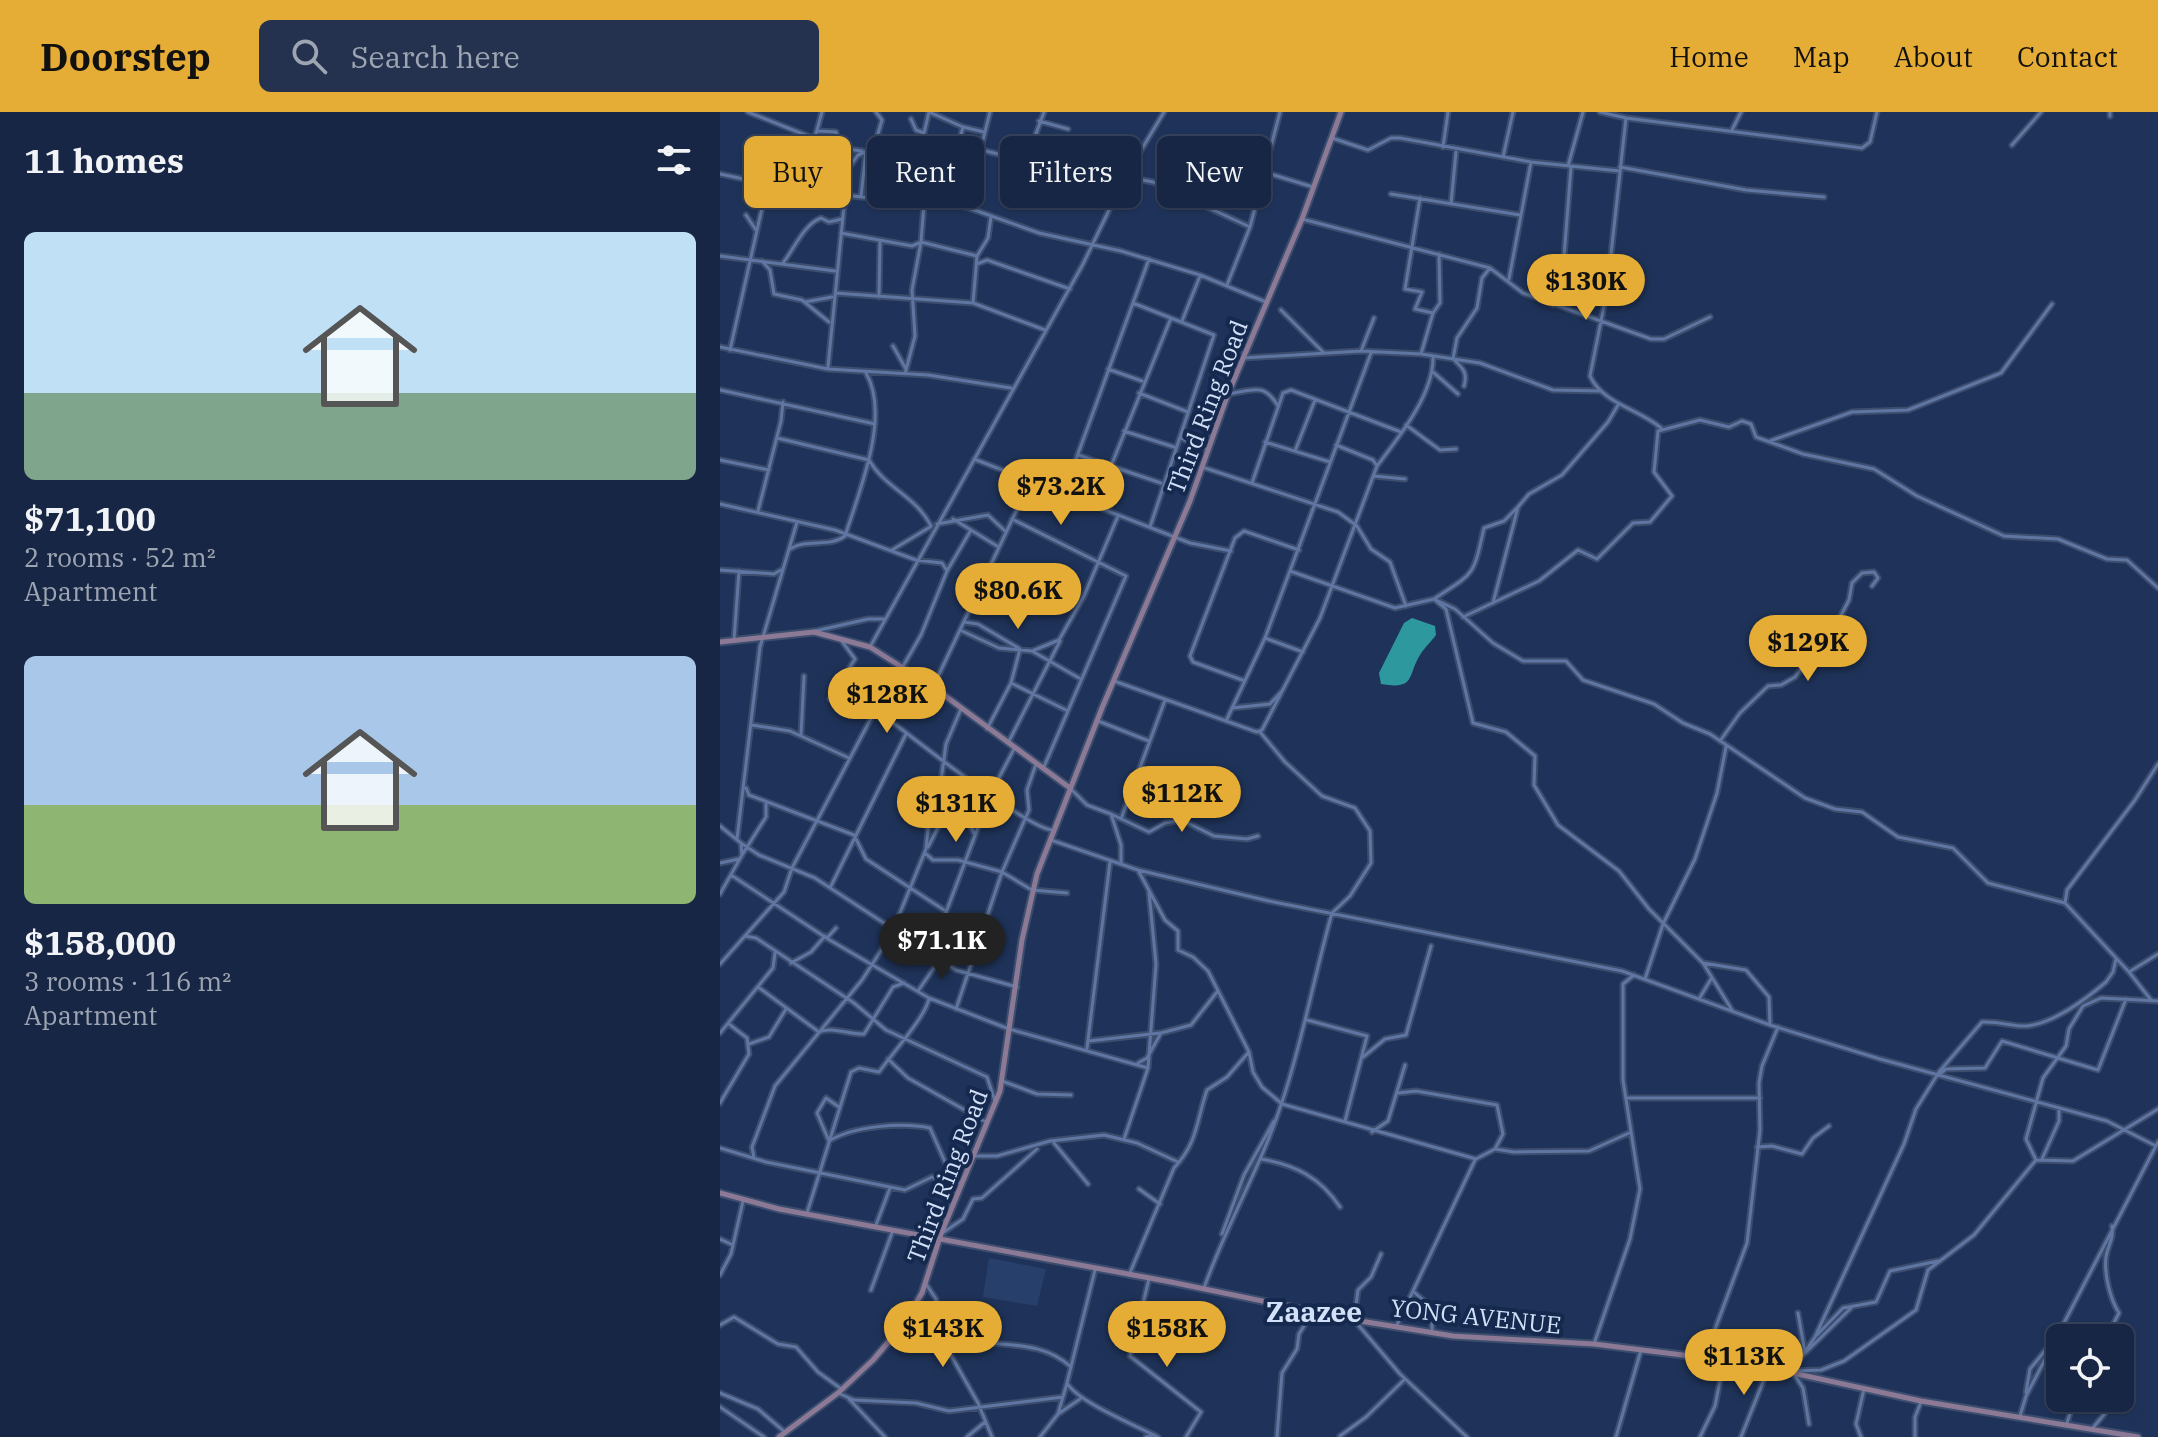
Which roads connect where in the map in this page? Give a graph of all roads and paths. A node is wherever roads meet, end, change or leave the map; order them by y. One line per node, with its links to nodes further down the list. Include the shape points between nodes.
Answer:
1 (748, 112): 17 (street)
2 (822, 112): 25 (street)
3 (876, 112): 31 (street, via 882,120)
4 (929, 112): 22 (street); 27 (street)
5 (990, 112): 26 (street)
6 (1044, 112): 21 (street)
7 (1164, 112): 42 (street)
8 (1280, 112): 43 (street)
9 (1341, 112): 36 (street, Third Ring Road)
10 (1448, 112): 38 (street)
11 (1513, 112): 44 (street)
12 (1583, 112): 47 (street)
13 (1600, 112): 18 (street)
14 (1741, 112): 24 (street)
15 (1877, 112): 24 (street, via 1870,142 1862,148)
16 (2041, 112): 37 (street)
17 (756, 114): 28 (street)
18 (1619, 114): 19 (street)
19 (1626, 118): 24 (street); 48 (street)
20 (911, 119): 27 (street)
21 (1039, 121): 23 (street); 35 (street)
22 (963, 127): 26 (street); 33 (street)
23 (1068, 129)
24 (1732, 130)
25 (815, 131): 29 (street); 30 (street)
26 (984, 132): 34 (street)
27 (924, 133): 32 (street)
28 (808, 136)
29 (814, 136)
30 (837, 136)
31 (877, 136)
32 (923, 136)
33 (961, 136)
34 (983, 136)
35 (1034, 136)
36 (1332, 138): 38 (street, via 1368,150 1391,138); 53 (street, Third Ring Road)
37 (2012, 145)
38 (1443, 147): 41 (street)
39 (851, 149): 40 (street)
40 (867, 150): 46 (street); 56 (street)
41 (1456, 150): 44 (street); 60 (street)
42 (1141, 151)
43 (1271, 151)
44 (1503, 157): 45 (street)
45 (1531, 162): 47 (street); 68 (street)
46 (851, 165)
47 (1570, 166): 48 (street); 101 (street, via 1563,270)
48 (1620, 169): 57 (street); 108 (street)
49 (720, 174): 51 (street)
50 (1271, 174): 53 (street)
51 (744, 180)
52 (1141, 180): 72 (street)
53 (1313, 187): 71 (street, Third Ring Road)
54 (1391, 194): 59 (street)
55 (851, 196): 56 (street)
56 (861, 197): 58 (street)
57 (1824, 197)
58 (867, 198)
59 (1420, 198): 60 (street); 78 (street)
60 (1451, 204): 68 (street)
61 (762, 208): 73 (street)
62 (843, 208): 70 (street)
63 (924, 208): 76 (street)
64 (968, 208): 69 (street)
65 (1110, 208): 77 (street)
66 (1256, 208): 72 (street)
67 (746, 215): 73 (street)
68 (1520, 215): 90 (street)
69 (991, 217): 77 (street); 81 (street, via 988,238)
70 (842, 219): 74 (street); 85 (street, via 821,218 809,224)
71 (1302, 219): 78 (street); 97 (street, Third Ring Road)
72 (1250, 227): 91 (street)
73 (756, 230): 83 (street)
74 (841, 233): 75 (street); 88 (street)
75 (880, 241): 76 (street, via 912,246); 94 (street)
76 (921, 242): 81 (street); 95 (street)
77 (1092, 244): 82 (street); 92 (street)
78 (1409, 248): 79 (street); 103 (street, via 1405,289 1422,292 1415,309)
79 (1439, 254): 87 (street); 103 (street, via 1440,303)
80 (720, 256): 83 (street)
81 (977, 256): 86 (street)
82 (1149, 259): 89 (street); 99 (street)
83 (749, 261): 84 (street); 113 (street)
84 (762, 261): 85 (street); 96 (street, via 770,270 774,294)
85 (783, 263): 88 (street)
86 (977, 264): 92 (street, via 987,260); 98 (street)
87 (1490, 268): 90 (street); 120 (street, via 1482,278 1477,308 1457,338)
88 (836, 271): 93 (street)
89 (1200, 275): 91 (street); 107 (street)
90 (1509, 279): 101 (street, via 1523,293)
91 (1227, 285): 97 (street)
92 (1070, 289): 110 (street)
93 (834, 295): 94 (street); 96 (street); 109 (street)
94 (879, 297): 95 (street)
95 (913, 298): 98 (street); 123 (street, via 915,336)
96 (805, 302): 109 (street)
97 (1268, 302): 119 (street, Third Ring Road)
98 (973, 303): 110 (street)
99 (1133, 303): 105 (street); 122 (street)
100 (2052, 304): 147 (street, via 2001,373 1908,410 1852,412)
101 (1553, 305): 108 (street)
102 (1281, 310): 115 (street)
103 (1433, 313): 117 (street)
104 (1710, 317): 108 (street, via 1664,339)
105 (1171, 318): 107 (street); 126 (street)
106 (1374, 318): 114 (street)
107 (1182, 321): 139 (street, via 1214,335)
108 (1600, 321): 130 (street, via 1590,376)
109 (830, 323): 121 (street)
110 (1045, 330): 128 (street)
111 (893, 346): 123 (street)
112 (720, 347): 113 (street)
113 (730, 350): 121 (street)
114 (1361, 351): 115 (street); 116 (street)
115 (1324, 353): 119 (street)
116 (1371, 353): 117 (street); 138 (street)
117 (1421, 354): 118 (street)
118 (1433, 356): 120 (street); 124 (street)
119 (1243, 358): 132 (street, Third Ring Road)
120 (1453, 359): 127 (street, via 1463,368); 130 (street, via 1480,363 1553,390)
121 (828, 369): 125 (street)
122 (1108, 369): 126 (street); 154 (street)
123 (906, 371): 125 (street); 128 (street)
124 (1433, 372): 133 (street); 141 (street)
125 (866, 373): 140 (street)
126 (1143, 381): 131 (street)
127 (1464, 386)
128 (1011, 388): 155 (street)
129 (720, 390): 135 (street)
130 (1604, 391): 136 (street)
131 (1139, 393): 139 (street); 143 (street)
132 (1228, 394): 137 (street, via 1259,388 1271,393); 151 (street, Third Ring Road)
133 (1458, 394)
134 (1315, 400): 137 (street, via 1291,390 1283,393); 138 (street); 153 (street)
135 (783, 402): 140 (street); 146 (street)
136 (1618, 405): 142 (street, via 1644,413); 171 (street, via 1568,469)
137 (1278, 406): 148 (street)
138 (1349, 410): 144 (street); 149 (street)
139 (1188, 412): 145 (street)
140 (875, 424): 157 (street)
141 (1406, 425): 144 (street); 152 (street, via 1440,450)
142 (1661, 428): 147 (street, via 1672,430 1700,420 1729,427 1742,421 1751,424 1756,437); 200 (street, via 1654,472 1672,496 1661,513 1650,522 1633,523 1597,559 1578,550 1539,581)
143 (1124, 431): 150 (street); 159 (street)
144 (1401, 432): 161 (street)
145 (1179, 437): 150 (street); 151 (street)
146 (777, 438): 157 (street); 162 (street)
147 (1770, 441): 198 (street, via 1874,469 1917,496 2004,536 2058,539 2107,559 2127,560)
148 (1265, 442): 153 (street); 166 (street)
149 (1336, 445): 158 (street); 161 (street)
150 (1175, 447): 167 (street)
151 (1207, 449): 160 (street, Third Ring Road)
152 (1456, 449)
153 (1295, 451): 158 (street)
154 (1078, 455): 159 (street); 168 (street)
155 (974, 459): 165 (street); 177 (street)
156 (720, 460): 162 (street)
157 (869, 460): 177 (street, via 879,476 916,503); 182 (street)
158 (1330, 462): 169 (street)
159 (1111, 466): 167 (street)
160 (1200, 466): 166 (street); 183 (street, Third Ring Road)
161 (1377, 466): 163 (street)
162 (769, 470): 172 (street)
163 (1374, 476): 164 (street); 178 (street)
164 (1405, 479)
165 (1029, 483): 168 (street); 175 (street)
166 (1252, 483): 169 (street)
167 (1162, 484): 179 (street)
168 (1063, 495): 173 (street)
169 (1315, 503): 178 (street); 186 (street)
170 (720, 504): 172 (street)
171 (1518, 507): 199 (street, via 1504,521 1484,528 1476,568 1467,580); 200 (street)
172 (758, 511): 176 (street)
173 (1118, 516): 179 (street); 190 (street)
174 (953, 519): 177 (street); 180 (street); 181 (street, via 988,515)
175 (1012, 519): 181 (street); 190 (street)
176 (797, 521): 182 (street); 187 (street)
177 (933, 525): 185 (street); 189 (street)
178 (1357, 526): 197 (street); 201 (street, via 1371,549 1394,569)
179 (1150, 527): 183 (street)
180 (971, 530): 184 (street); 194 (street)
181 (1005, 531): 184 (street)
182 (846, 535): 185 (street); 187 (street, via 836,542 797,545)
183 (1175, 537): 188 (street); 223 (street, Third Ring Road)
184 (998, 547): 204 (street)
185 (892, 550): 189 (street)
186 (1299, 550): 188 (street, via 1240,531); 195 (street)
187 (788, 551): 192 (street)
188 (1231, 551): 224 (street, via 1190,656 1193,662)
189 (916, 560): 194 (street, via 942,563); 203 (street)
190 (1098, 560): 209 (street); 219 (street, via 1126,579)
191 (720, 570): 193 (street)
192 (781, 570): 193 (street); 207 (street)
193 (739, 571): 211 (street)
194 (947, 571): 218 (street)
195 (1290, 571): 197 (street); 210 (street)
196 (1872, 586): 243 (street, via 1878,578 1874,572 1858,576 1819,649 1795,677 1768,686)
197 (1333, 588): 201 (street, via 1395,608); 216 (street)
198 (2158, 588)
199 (1434, 599): 201 (street); 202 (street); 293 (street, via 1446,609 1473,723 1506,732 1535,756 1534,785 1558,825 1619,871)
200 (1493, 603): 202 (street)
201 (1406, 606)
202 (1463, 617): 243 (street, via 1523,661 1566,661 1578,677 1654,704)
203 (885, 619): 206 (street); 213 (street)
204 (964, 622): 205 (street); 214 (street, via 978,624)
205 (960, 630): 214 (street, via 999,648); 227 (street)
206 (814, 632): 207 (street); 208 (street)
207 (765, 637): 211 (street); 237 (street)
208 (838, 637): 213 (street); 229 (street, via 855,659 830,699)
209 (1062, 637): 215 (street); 217 (street)
210 (1265, 638): 216 (street); 224 (street)
211 (734, 640): 212 (street)
212 (720, 642)
213 (870, 647): 218 (street)
214 (1020, 649): 215 (street); 225 (street)
215 (1032, 651): 217 (street)
216 (1303, 652): 226 (street)
217 (1050, 660): 220 (street); 228 (street)
218 (902, 667): 227 (street); 231 (street)
219 (1083, 672): 220 (street); 222 (street)
220 (1075, 673): 222 (street)
221 (804, 676): 241 (street)
222 (1079, 678): 234 (street)
223 (1114, 681): 230 (street); 235 (street, Third Ring Road)
224 (1246, 681): 232 (street)
225 (1011, 683): 228 (street); 238 (street)
226 (1288, 684): 232 (street, via 1270,704); 239 (street)
227 (933, 687): 233 (street)
228 (1031, 695): 234 (street); 244 (street)
229 (856, 699)
230 (1165, 700): 236 (street); 242 (street)
231 (879, 704): 240 (street, via 883,715); 247 (street)
232 (1232, 708): 236 (street)
233 (961, 709): 238 (street); 248 (street)
234 (1066, 710): 251 (street)
235 (1098, 721): 242 (street); 253 (street, Third Ring Road)
236 (1226, 721): 239 (street)
237 (751, 725): 241 (street); 252 (street)
238 (987, 729): 244 (street)
239 (1260, 732): 292 (street, via 1322,796 1355,808 1370,831 1371,863)
240 (907, 733): 248 (street); 268 (street)
241 (801, 735): 247 (street)
242 (1149, 741): 262 (street)
243 (1720, 741): 245 (street)
244 (1006, 744): 246 (street)
245 (1726, 747): 290 (street, via 1805,798 1862,812 1893,835 1953,848 1988,883); 293 (street, via 1695,859)
246 (1014, 749): 249 (street); 254 (street)
247 (849, 758): 263 (street)
248 (942, 758): 254 (street); 256 (street, via 941,781)
249 (1036, 764): 251 (street); 261 (street)
250 (2158, 764): 290 (street, via 2067,890)
251 (1043, 769): 253 (street)
252 (745, 785): 255 (street); 257 (street)
253 (1070, 788): 260 (street, via 1087,805); 265 (street, Third Ring Road)
254 (991, 793): 261 (street); 266 (street)
255 (749, 795): 257 (street); 258 (street)
256 (930, 795): 259 (street); 273 (street, via 923,809)
257 (743, 799): 269 (street)
258 (765, 802): 263 (street); 272 (street, via 766,817)
259 (948, 808): 266 (street); 273 (street)
260 (1111, 814): 262 (street); 278 (street)
261 (1025, 818): 265 (street); 281 (street)
262 (1121, 819): 267 (street, via 1149,832 1182,820 1214,836)
263 (819, 820): 268 (street); 279 (street)
264 (720, 826): 269 (street)
265 (1054, 830): 270 (street, Third Ring Road)
266 (974, 834): 276 (street)
267 (1258, 836)
268 (856, 838): 283 (street, via 866,859); 284 (street)
269 (737, 839): 271 (street)
270 (1051, 840): 275 (street); 285 (street, Third Ring Road)
271 (741, 843): 272 (street); 274 (street)
272 (749, 847): 274 (street); 279 (street)
273 (926, 851): 276 (street, via 933,860); 283 (street)
274 (741, 857): 277 (street); 282 (street)
275 (1110, 861): 278 (street); 342 (street)
276 (965, 862): 281 (street); 291 (street)
277 (720, 863)
278 (1121, 863): 280 (street)
279 (792, 868): 284 (street); 289 (street, via 788,887)
280 (1138, 870): 286 (street); 292 (street)
281 (1002, 872): 285 (street); 313 (street)
282 (731, 875): 288 (street); 289 (street)
283 (910, 887): 291 (street); 295 (street)
284 (830, 888): 295 (street)
285 (1032, 890): 287 (street); 319 (street, Third Ring Road)
286 (1149, 890): 321 (street, via 1165,920 1178,931 1178,950 1202,964); 338 (street, via 1156,964)
287 (1067, 893)
288 (720, 894)
289 (773, 901): 294 (street); 298 (street)
290 (2065, 903): 307 (street)
291 (944, 910): 301 (street)
292 (1332, 913): 314 (street); 332 (street)
293 (1663, 924): 308 (street); 316 (street)
294 (753, 925): 297 (street); 299 (street)
295 (893, 926): 301 (street); 311 (street)
296 (836, 928): 298 (street)
297 (745, 936): 299 (street); 305 (street)
298 (826, 937): 310 (street); 311 (street)
299 (756, 938): 302 (street)
300 (1431, 946): 348 (street, via 1406,1035 1389,1037)
301 (931, 952): 306 (street)
302 (775, 953): 310 (street); 318 (street, via 773,968)
303 (720, 954): 305 (street)
304 (2158, 954): 312 (street)
305 (727, 956): 309 (street)
306 (940, 959): 313 (street); 320 (street)
307 (2116, 959): 312 (street); 353 (street, via 2106,982 2043,1023 2023,1027 1982,1022)
308 (1703, 963): 315 (street); 334 (street, via 1746,970 1769,997)
309 (720, 964)
310 (790, 964): 322 (street)
311 (873, 965): 317 (street); 322 (street)
312 (2129, 972): 326 (street)
313 (966, 974): 319 (street); 329 (street)
314 (1634, 975): 316 (street); 357 (street, via 1623,984)
315 (1712, 978): 324 (street); 330 (street)
316 (1645, 979): 324 (street)
317 (904, 983): 320 (street); 331 (street, via 893,987)
318 (758, 987): 328 (street); 333 (street)
319 (1017, 987): 336 (street, Third Ring Road)
320 (918, 991): 323 (street)
321 (1217, 992): 340 (street, via 1191,1025); 345 (street)
322 (845, 997): 331 (street); 337 (street)
323 (929, 998): 329 (street); 341 (street, via 916,1026)
324 (1699, 999): 330 (street)
325 (2126, 999): 326 (street); 347 (street, via 2101,998 2083,1006); 347 (street, via 2098,1070)
326 (2151, 1000): 327 (street)
327 (2158, 1001)
328 (786, 1009): 337 (street); 343 (street, via 769,1037)
329 (956, 1009): 336 (street)
330 (1732, 1010): 334 (street)
331 (874, 1019): 337 (street, via 864,1034 825,1028); 341 (street)
332 (1307, 1020): 348 (street, via 1365,1033); 362 (street)
333 (728, 1023): 339 (street); 343 (street)
334 (1770, 1025): 335 (street)
335 (1778, 1027): 353 (street); 358 (street, via 1762,1066)
336 (1009, 1029): 344 (street); 354 (street, Third Ring Road)
337 (819, 1032): 377 (street, via 775,1086)
338 (1151, 1032): 340 (street); 342 (street); 346 (street)
339 (720, 1033)
340 (1161, 1033): 346 (street)
341 (903, 1037): 349 (street); 360 (street, via 987,1077)
342 (1089, 1041): 344 (street)
343 (749, 1044): 361 (street, via 749,1054)
344 (1087, 1048): 350 (street)
345 (1249, 1052): 362 (street, via 1262,1087); 389 (street, via 1207,1090 1199,1128)
346 (1148, 1056): 350 (street); 352 (street)
347 (2058, 1056): 353 (street, via 2002,1041 1985,1068); 359 (street)
348 (1363, 1057): 368 (street)
349 (888, 1059): 363 (street, via 877,1073 853,1070); 367 (street, via 908,1078)
350 (1138, 1063): 352 (street)
351 (1405, 1065): 355 (street)
352 (1148, 1068): 373 (street)
353 (1940, 1073): 359 (street); 428 (street, via 1916,1109)
354 (1002, 1081): 356 (street, via 1037,1094); 360 (street, Third Ring Road)
355 (1398, 1093): 371 (street, via 1388,1121); 381 (street, via 1416,1091 1497,1105 1503,1134)
356 (1071, 1095)
357 (1626, 1098): 358 (street); 372 (street)
358 (1760, 1098): 378 (street)
359 (2036, 1100): 364 (street); 388 (street, via 2026,1139)
360 (995, 1102): 367 (street, Third Ring Road)
361 (720, 1103)
362 (1282, 1104): 366 (street); 368 (street)
363 (839, 1107): 374 (street); 374 (street, via 826,1098 817,1113)
364 (2059, 1108): 370 (street); 387 (street, via 2059,1121)
365 (2158, 1109): 370 (street)
366 (1276, 1118): 385 (street); 406 (street, via 1244,1175)
367 (986, 1122): 383 (street, Third Ring Road)
368 (1345, 1123): 371 (street)
369 (1829, 1126): 378 (street, via 1802,1154)
370 (2126, 1131): 376 (street); 387 (street, via 2073,1161)
371 (1372, 1132): 386 (street)
372 (1629, 1133): 381 (street, via 1581,1153); 429 (street, via 1640,1189 1617,1283)
373 (1124, 1139): 375 (street, via 1093,1136); 389 (street)
374 (829, 1141): 390 (street); 391 (street, via 901,1124 930,1128)
375 (1054, 1143): 380 (street); 393 (street)
376 (2156, 1143): 401 (street)
377 (752, 1147): 382 (street); 384 (street)
378 (1757, 1147): 434 (street, via 1747,1243)
379 (720, 1148): 382 (street)
380 (1038, 1148): 383 (street, via 986,1158); 404 (street, via 982,1198 973,1199 963,1219)
381 (1495, 1149): 386 (street)
382 (742, 1154): 384 (street)
383 (971, 1155): 392 (street, Third Ring Road)
384 (754, 1158): 390 (street)
385 (1260, 1159): 399 (street, via 1306,1172); 406 (street)
386 (1476, 1159): 417 (street)
387 (2042, 1159): 388 (street)
388 (2036, 1160): 409 (street, via 1974,1235)
389 (1180, 1162): 398 (street)
390 (817, 1173): 394 (street); 400 (street)
391 (953, 1180): 392 (street); 394 (street, via 932,1177 905,1190)
392 (960, 1183): 404 (street, Third Ring Road)
393 (1088, 1184)
394 (890, 1188): 402 (street)
395 (1139, 1189): 398 (street)
396 (720, 1193): 397 (street, YONG AVENUE)
397 (743, 1201): 400 (street, YONG AVENUE); 407 (street)
398 (1160, 1204): 412 (street)
399 (1340, 1207)
400 (807, 1213): 402 (street, YONG AVENUE)
401 (2112, 1226): 422 (street); 423 (street, via 2114,1238 2106,1254 2107,1278 2119,1313)
402 (875, 1227): 403 (street, YONG AVENUE)
403 (893, 1230): 404 (street, YONG AVENUE); 416 (street)
404 (940, 1236): 410 (street, YONG AVENUE); 414 (street, Third Ring Road)
405 (720, 1239): 407 (street)
406 (1220, 1241): 415 (street)
407 (733, 1245): 411 (street)
408 (1381, 1254): 421 (street, via 1358,1290)
409 (1942, 1260): 418 (street, via 1890,1271 1876,1302); 439 (street, via 1928,1270 1916,1310 1908,1317 1844,1361 1821,1370)
410 (1095, 1270): 412 (street, YONG AVENUE); 436 (street)
411 (720, 1275)
412 (1129, 1275): 413 (street, YONG AVENUE)
413 (1149, 1279): 415 (street, YONG AVENUE); 473 (street, via 1130,1356 1201,1412)
414 (926, 1284): 425 (street, via 936,1299); 444 (street, Third Ring Road, via 903,1325)
415 (1204, 1288): 419 (street, YONG AVENUE)
416 (871, 1290)
417 (1414, 1292): 426 (street); 427 (street, via 1432,1308)
418 (1853, 1306): 428 (street, via 1843,1308); 432 (street)
419 (1313, 1310): 421 (street, YONG AVENUE); 474 (street, via 1282,1373)
420 (1798, 1313): 432 (street)
421 (1354, 1320): 426 (street, YONG AVENUE); 438 (street)
422 (2062, 1324)
423 (2113, 1324)
424 (720, 1325): 444 (street, via 734,1317 778,1344 796,1347)
425 (938, 1326): 436 (street, via 959,1338 1036,1346); 451 (street)
426 (1396, 1327): 427 (street, YONG AVENUE)
427 (1432, 1333): 429 (street, YONG AVENUE)
428 (1815, 1337): 432 (street)
429 (1594, 1344): 430 (street, YONG AVENUE)
430 (1641, 1350): 434 (street, YONG AVENUE); 476 (street)
431 (2046, 1350): 446 (street, via 2030,1369)
432 (1805, 1353): 439 (street)
433 (2046, 1355): 446 (street)
434 (1704, 1359): 435 (street, YONG AVENUE)
435 (1725, 1360): 437 (street, YONG AVENUE); 477 (street, via 1715,1406)
436 (1071, 1367): 442 (street)
437 (1769, 1367): 439 (street, YONG AVENUE); 478 (street)
438 (1398, 1371): 440 (street); 441 (street)
439 (1792, 1371): 443 (street, YONG AVENUE); 458 (street, via 1803,1388)
440 (1406, 1379): 441 (street); 475 (street)
441 (1399, 1382): 464 (street)
442 (1067, 1383): 447 (street); 449 (street)
443 (1864, 1389): 450 (street, YONG AVENUE); 479 (street, via 1856,1424)
444 (840, 1391): 448 (street); 462 (street, Third Ring Road)
445 (720, 1393): 462 (street, via 758,1409)
446 (2026, 1396): 456 (street)
447 (1063, 1397): 451 (street); 455 (street)
448 (849, 1399): 451 (street, via 916,1403 949,1411); 467 (street)
449 (1080, 1399): 455 (street); 460 (street)
450 (1921, 1401): 456 (street, YONG AVENUE); 480 (street)
451 (979, 1406): 457 (street)
452 (720, 1407): 465 (street)
453 (2070, 1412): 459 (street)
454 (2106, 1412): 461 (street)
455 (1058, 1414): 470 (street)
456 (2019, 1419): 459 (street, YONG AVENUE)
457 (985, 1422): 468 (street); 469 (street)
458 (1809, 1424)
459 (2066, 1426): 461 (street, YONG AVENUE)
460 (1140, 1428): 463 (street); 471 (street)
461 (2092, 1429): 481 (street, YONG AVENUE)
462 (786, 1433): 466 (street, Third Ring Road)
463 (1156, 1436): 472 (street)
464 (1340, 1436)
465 (764, 1437)
466 (779, 1437)
467 (885, 1437)
468 (967, 1437)
469 (992, 1437)
470 (1040, 1437)
471 (1139, 1437)
472 (1146, 1437)
473 (1186, 1437)
474 (1277, 1437)
475 (1467, 1437)
476 (1616, 1437)
477 (1700, 1437)
478 (1741, 1437)
479 (1861, 1437)
480 (1915, 1437)
481 (2138, 1437)

